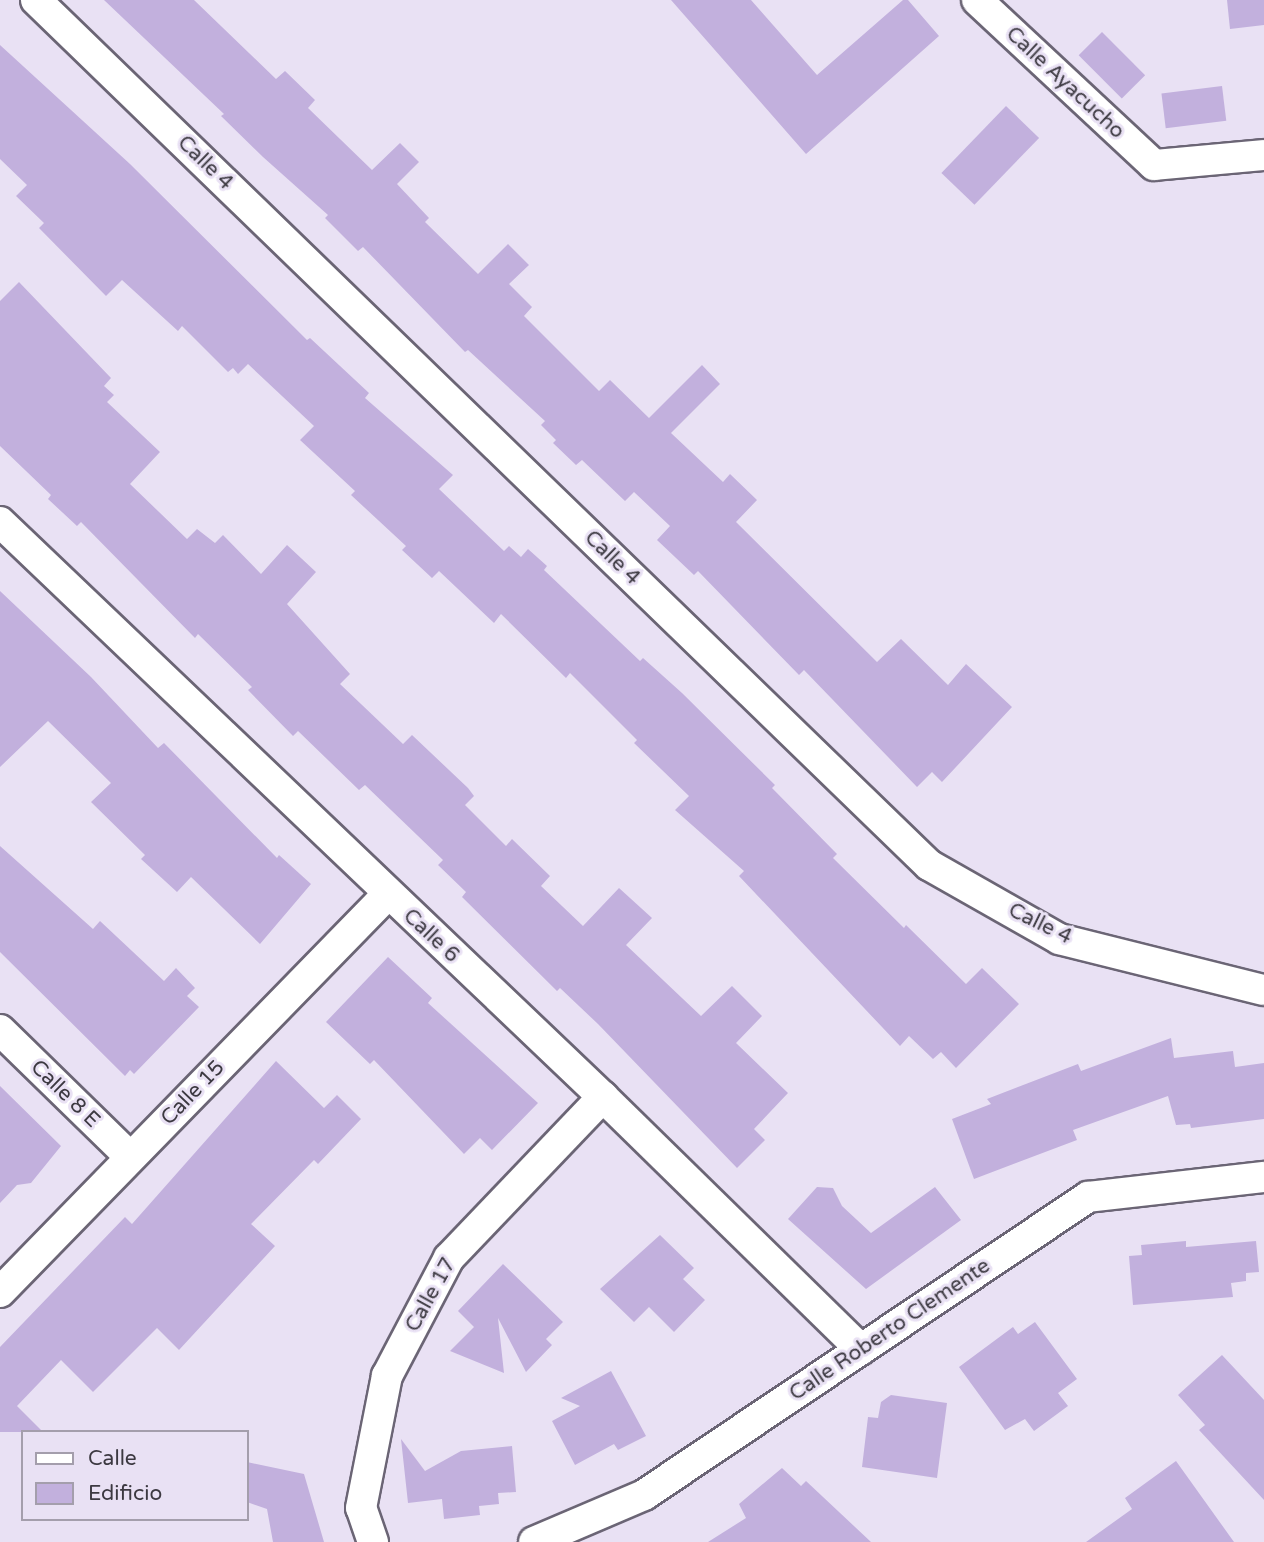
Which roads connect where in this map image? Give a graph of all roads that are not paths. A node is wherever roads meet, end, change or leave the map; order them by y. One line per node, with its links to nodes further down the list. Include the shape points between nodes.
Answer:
1 (36, 0): 6 (street, Calle 4, via 929,865 1059,939)
2 (977, 0): 3 (street, Calle Ayacucho, via 1154,166)
3 (1264, 155)
4 (0, 522): 5 (street, Calle 6)
5 (387, 895): 8 (street, Calle 6); 9 (street, Calle 15)
6 (1264, 990)
7 (0, 1030): 9 (street, Calle 8 E)
8 (603, 1097): 12 (street, Calle 6); 13 (street, Calle 17, via 449,1258 387,1376 362,1507)
9 (130, 1157): 11 (street, Calle 15)
10 (1264, 1177): 12 (street, Calle Roberto Clemente, via 1088,1196)
11 (0, 1292)
12 (861, 1350): 14 (street, Calle Roberto Clemente, via 644,1495)
13 (373, 1542)
14 (534, 1542)

